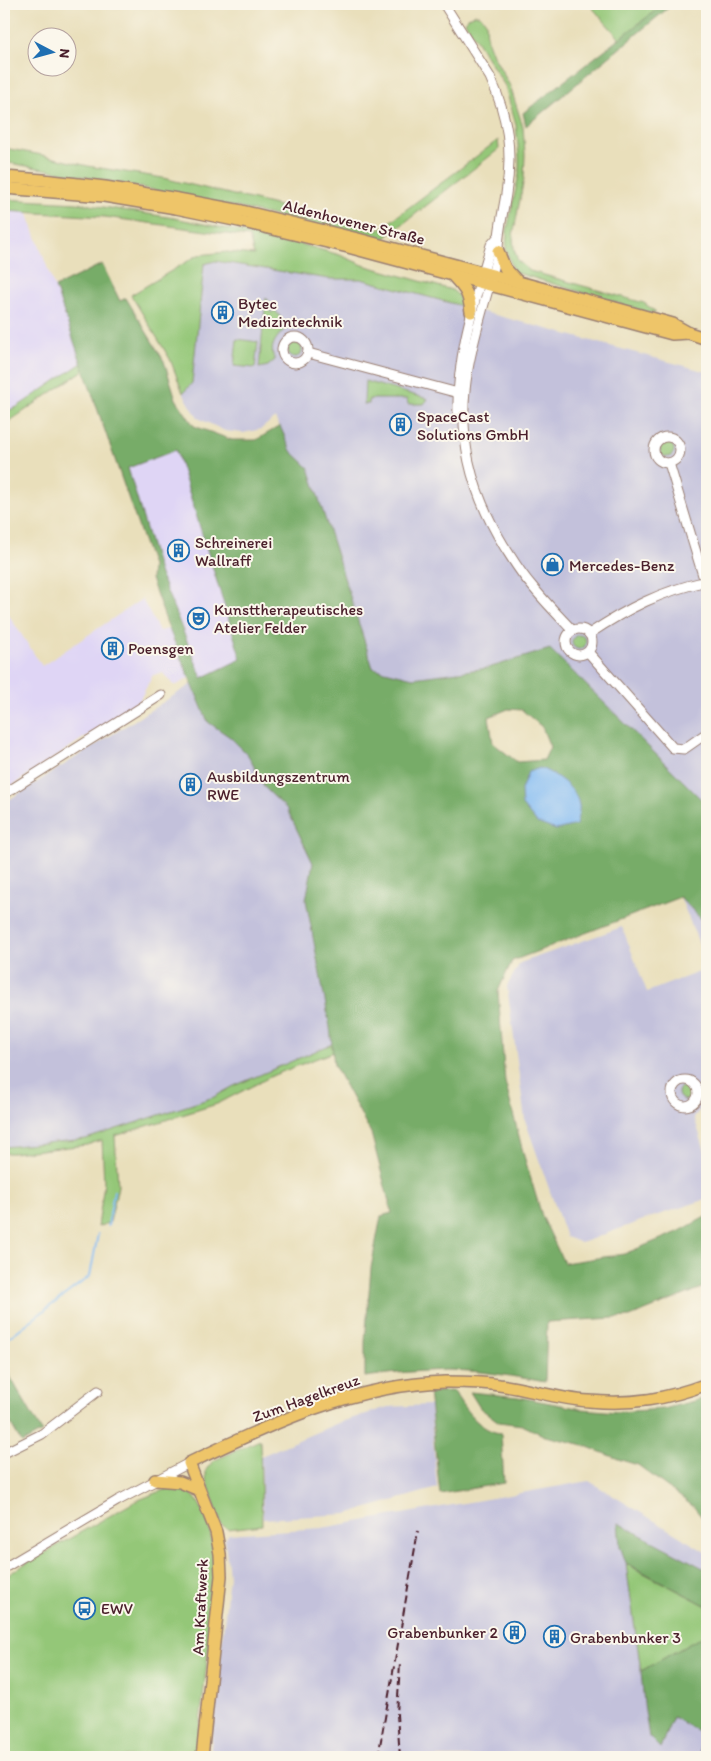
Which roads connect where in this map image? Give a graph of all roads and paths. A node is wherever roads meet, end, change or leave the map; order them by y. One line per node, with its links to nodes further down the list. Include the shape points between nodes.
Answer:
1 (444, 4): 4 (street, via 490,78 506,120 509,174)
2 (4, 177): 7 (main road, Aldenhovener Straße, via 105,187 242,211 358,239)
3 (4, 188): 6 (main road, Aldenhovener Straße, via 104,196 185,210 298,234)
4 (498, 237): 5 (street); 7 (street, via 492,245)
5 (498, 251): 7 (street); 8 (main road, via 505,268)
6 (452, 276): 7 (main road, Aldenhovener Straße); 9 (main road, via 466,289)
7 (485, 279): 8 (main road, Aldenhovener Straße); 9 (street); 10 (main road, Aldenhovener Straße, via 672,334); 13 (street)
8 (518, 282): 10 (main road, Aldenhovener Straße, via 673,324)
9 (472, 312): 13 (street, via 465,340)
10 (689, 333): 11 (main road, Aldenhovener Straße)
11 (707, 339)
12 (308, 353): 13 (street)
13 (461, 394): 16 (street, via 466,452 489,522 514,563)
14 (669, 463): 15 (street)
15 (706, 582): 17 (street, via 643,601)
16 (571, 633): 17 (street, via 580,630); 18 (street, via 567,647 572,653)
17 (588, 634): 18 (street, via 592,641)
18 (588, 652): 20 (street, via 673,748 684,748)
19 (161, 695): 21 (street)
20 (707, 733)
21 (4, 794)
22 (707, 1088): 23 (street)
23 (697, 1091)
24 (707, 1384): 27 (main road, Zum Hagelkreuz, via 655,1400 606,1403 500,1385 446,1382 396,1386 351,1396 307,1411)
25 (98, 1391): 26 (street, via 42,1434)
26 (4, 1453)
27 (189, 1463): 28 (street, Zum Hagelkreuz); 29 (main road, Am Kraftwerk)
28 (156, 1480): 29 (main road, via 180,1482); 30 (street, Zum Hagelkreuz)
29 (199, 1490): 31 (main road, Am Kraftwerk, via 216,1532 221,1576)
30 (4, 1568)
31 (202, 1757)

